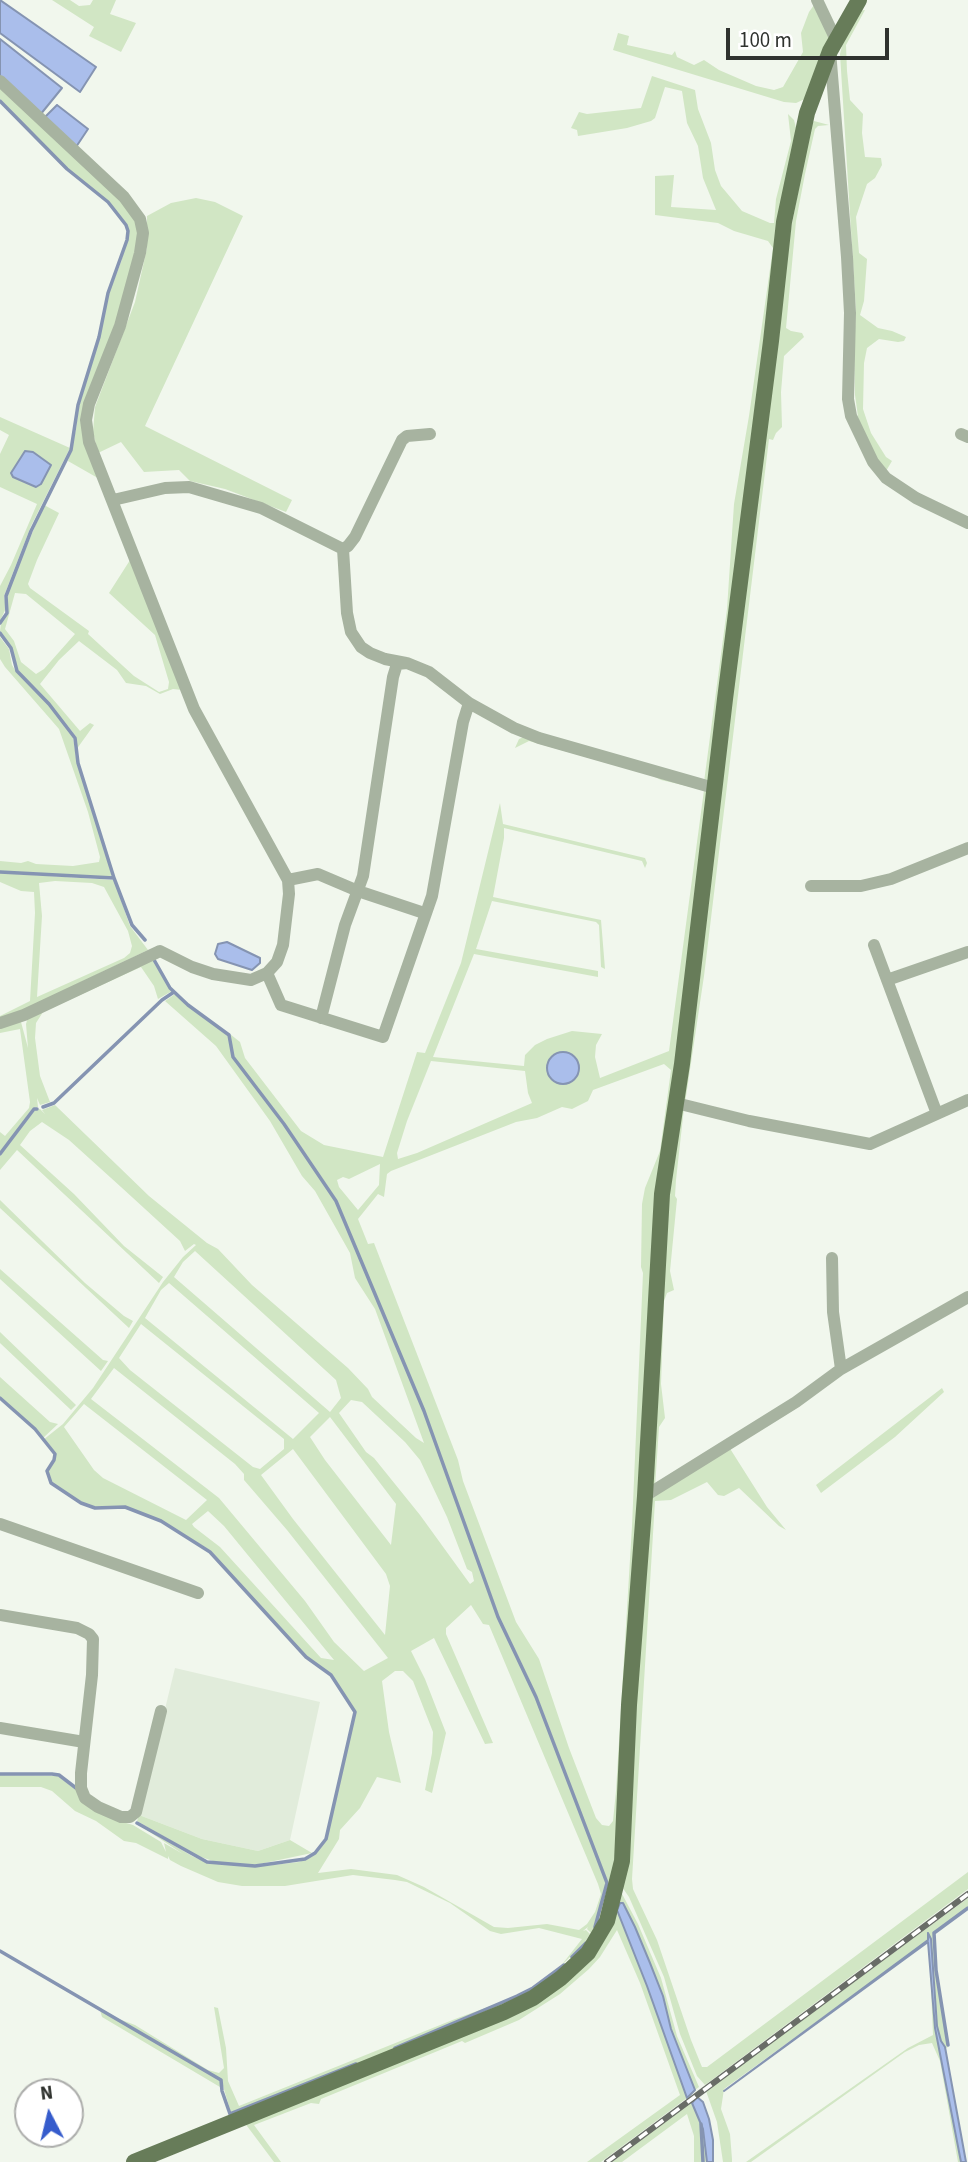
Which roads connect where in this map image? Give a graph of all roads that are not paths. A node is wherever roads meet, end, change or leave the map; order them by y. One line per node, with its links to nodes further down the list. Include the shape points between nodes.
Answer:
1 (817, 0): 3 (street)
2 (859, 0): 3 (main road)
3 (833, 46): 7 (street, via 850,313 851,416 886,478); 11 (main road, via 800,140 784,222)
4 (0, 81): 6 (street, via 124,197 140,219 141,253 87,413 89,442)
5 (430, 433): 8 (street, via 402,440 355,537)
6 (113, 500): 8 (street, via 189,487 261,508); 13 (street, via 194,709)
7 (968, 523)
8 (343, 549): 9 (street, via 348,622 356,640 370,653)
9 (407, 663): 10 (street, via 429,672); 15 (street, via 397,664 393,677)
10 (468, 703): 11 (street, via 539,738); 16 (street, via 432,896)
11 (714, 788): 24 (main road)
12 (968, 848): 14 (street, via 871,884)
13 (288, 880): 15 (street, via 318,874); 19 (street, via 283,945)
14 (811, 886)
15 (358, 891): 16 (street); 21 (street)
16 (424, 913): 21 (street, via 383,1037)
17 (874, 945): 20 (street)
18 (968, 952): 20 (street)
19 (267, 973): 21 (street, via 281,1005); 22 (street, via 251,980 213,974 160,951)
20 (887, 980): 25 (street)
21 (320, 1018)
22 (0, 1023)
23 (968, 1100): 25 (street)
24 (676, 1103): 25 (street, via 870,1144); 29 (main road, via 662,1194)
25 (937, 1114)
26 (832, 1258): 28 (street)
27 (968, 1297): 28 (street)
28 (841, 1369): 29 (street)
29 (645, 1496): 36 (main road, via 622,1861 607,1921 588,1953 548,1988 504,2012)
30 (0, 1524): 31 (street)
31 (198, 1593)
32 (0, 1615): 35 (street, via 77,1628 93,1639)
33 (161, 1711): 35 (street, via 136,1812 130,1817 110,1813 85,1798 81,1773)
34 (0, 1728): 35 (street)
35 (84, 1742)
36 (134, 2162)

